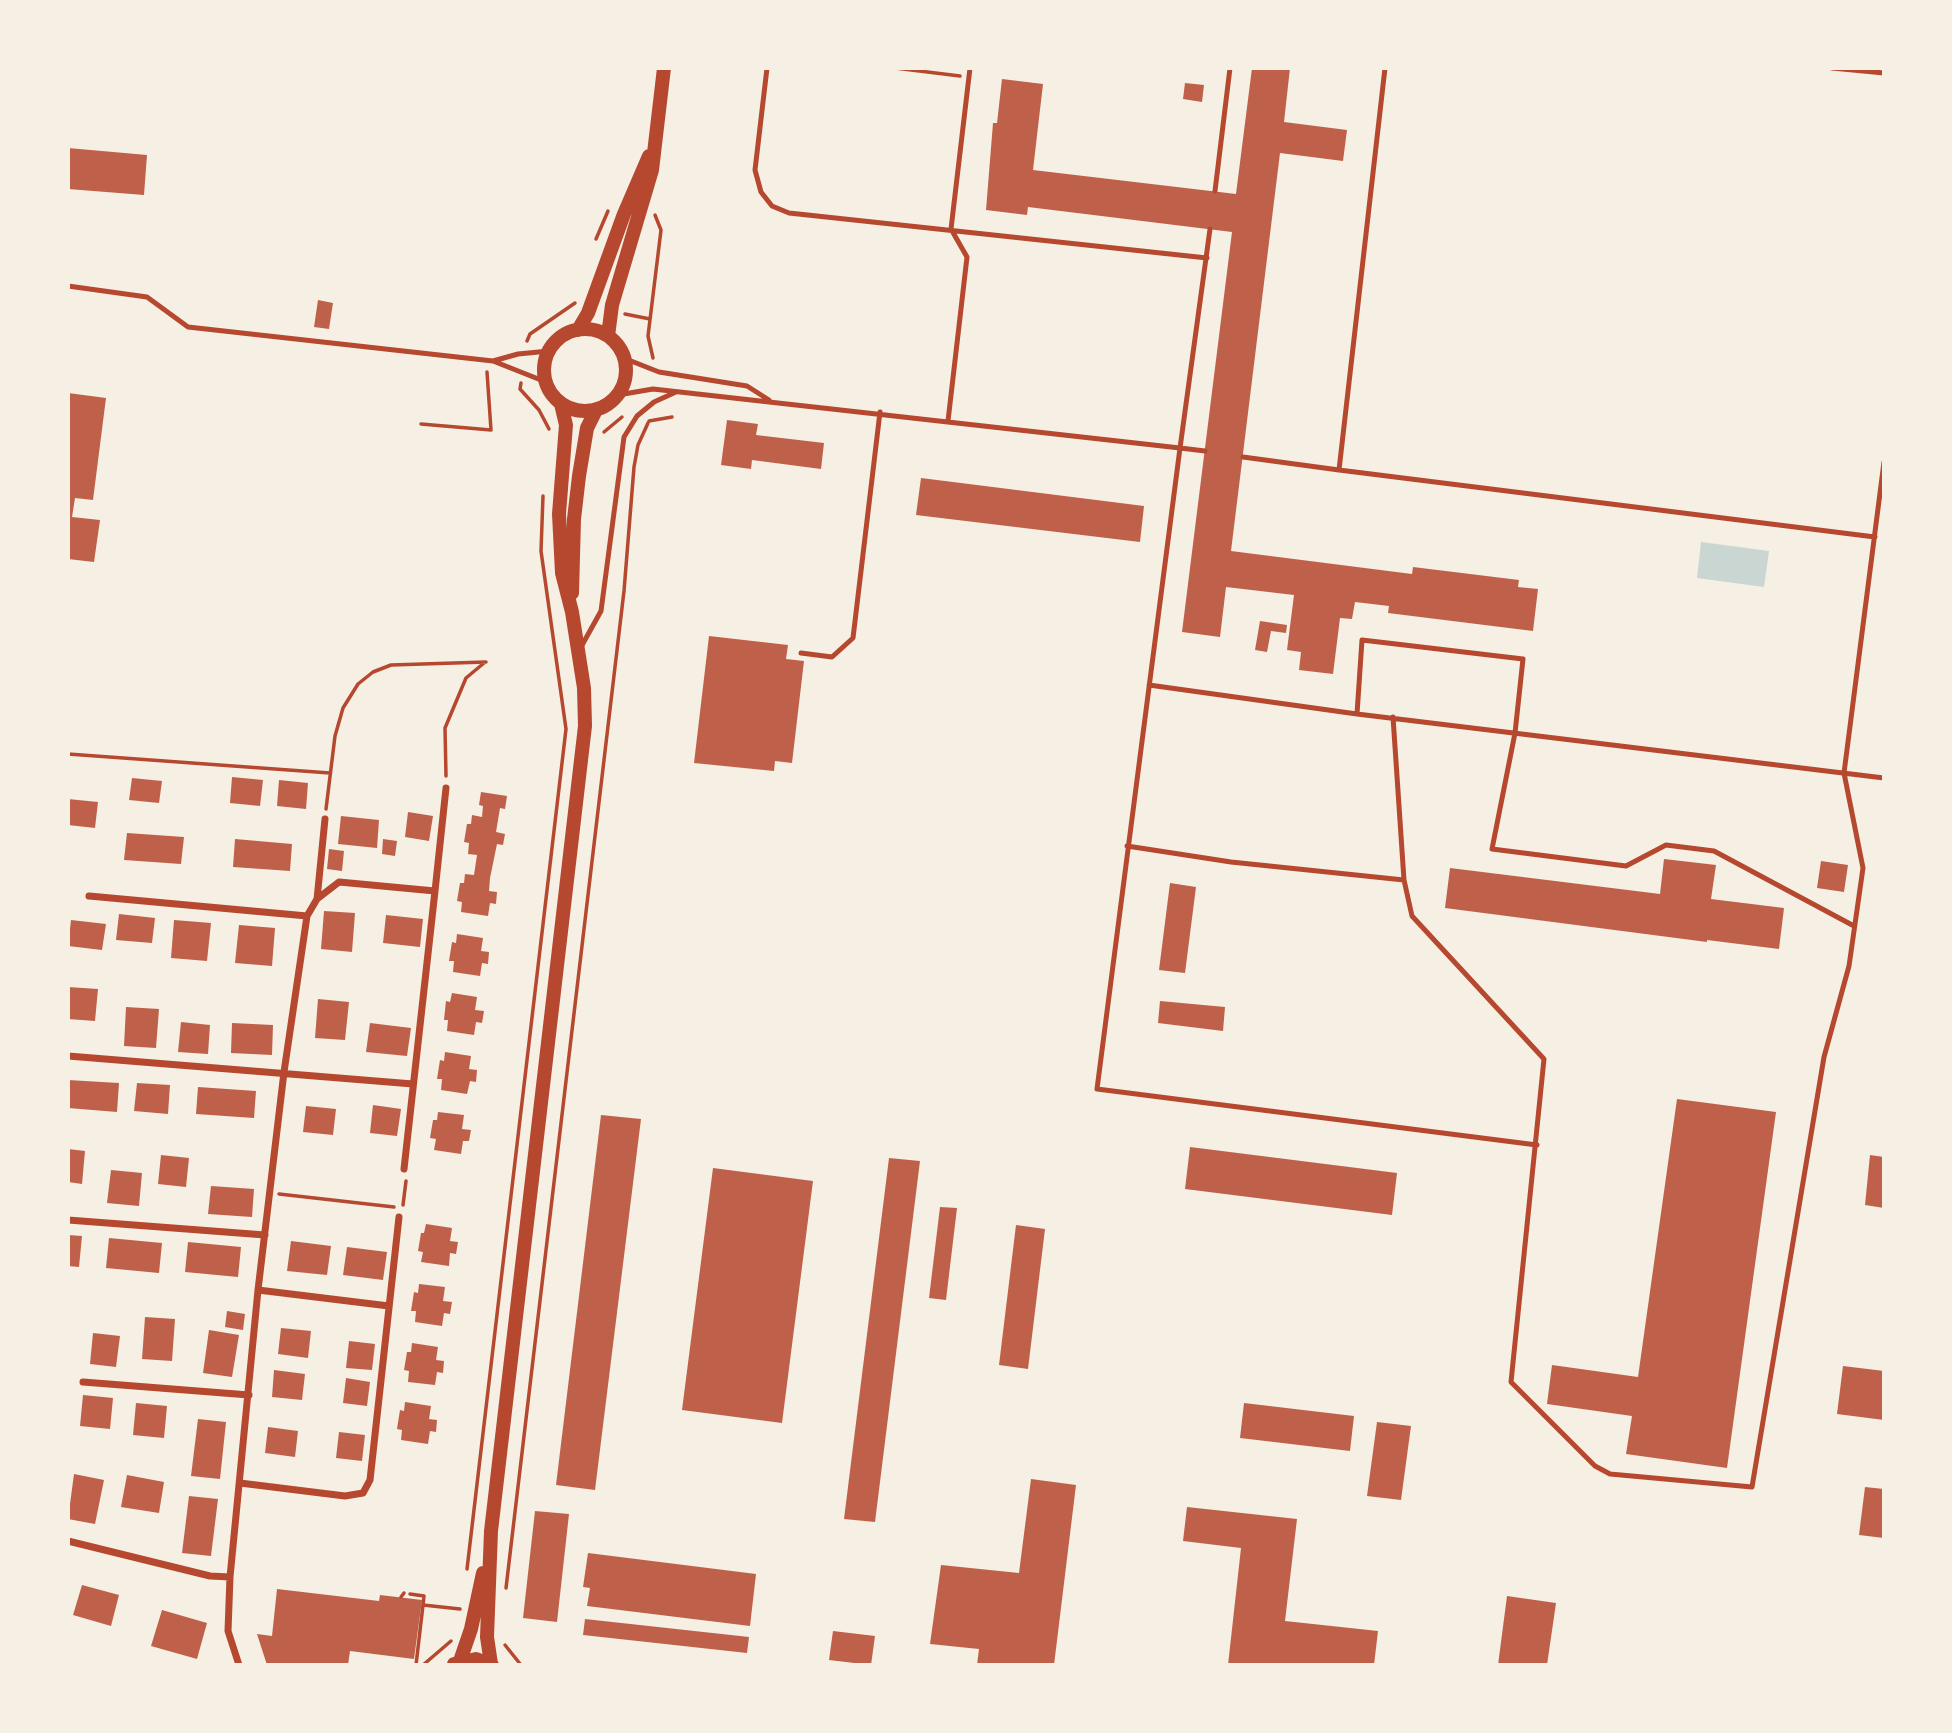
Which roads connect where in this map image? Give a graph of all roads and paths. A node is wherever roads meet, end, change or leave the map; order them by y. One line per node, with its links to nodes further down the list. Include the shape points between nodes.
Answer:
1 (664, 68): 10 (main road)
2 (767, 68): 13 (lane, via 755,170 761,192 772,206 789,214)
3 (895, 68): 9 (path)
4 (970, 68): 9 (lane)
5 (1230, 68): 11 (lane)
6 (1385, 68): 42 (lane)
7 (1832, 68): 8 (lane)
8 (1884, 73)
9 (969, 77): 13 (lane)
10 (652, 149): 18 (main road); 19 (main road, via 652,170 615,294)
11 (1215, 191)
12 (652, 206): 15 (path)
13 (951, 229): 16 (lane); 34 (lane, via 967,257)
14 (1210, 229): 16 (lane)
15 (661, 230)
16 (1206, 258): 38 (lane)
17 (68, 286): 22 (lane, via 147,296 188,327)
18 (578, 330): 19 (main road); 20 (main road, via 561,337)
19 (608, 336): 21 (main road)
20 (549, 351): 22 (lane); 24 (main road)
21 (626, 359): 26 (main road, via 626,378); 27 (lane, via 659,372 747,386)
22 (493, 361): 24 (lane)
23 (487, 372): 35 (path, via 491,430)
24 (546, 382): 28 (main road)
25 (677, 392): 26 (lane, via 641,388); 27 (lane); 30 (lane)
26 (618, 395): 29 (main road)
27 (771, 402): 31 (lane)
28 (561, 404): 29 (main road, via 580,411); 45 (main road, via 566,437 559,514 562,573)
29 (596, 410): 45 (main road, via 587,428 576,497)
30 (643, 411): 33 (path); 46 (lane, via 624,437 601,611)
31 (880, 412): 34 (lane); 47 (lane, via 853,638 832,657)
32 (671, 417): 33 (path)
33 (649, 421): 86 (path, via 634,467 624,591)
34 (948, 421): 38 (lane)
35 (421, 424)
36 (549, 427): 37 (path)
37 (548, 440)
38 (1180, 448): 39 (lane); 48 (lane)
39 (1205, 452)
40 (1242, 457): 42 (lane)
41 (1884, 462): 44 (lane)
42 (1339, 470): 44 (lane)
43 (543, 490): 83 (path, via 541,551 566,729)
44 (1874, 537): 54 (lane)
45 (572, 612): 46 (main road)
46 (577, 652): 80 (main road, via 585,726 581,773)
47 (801, 653)
48 (1149, 685): 49 (lane); 58 (lane)
49 (1357, 714): 50 (lane); 51 (lane, via 1362,640 1523,659)
50 (1393, 717): 51 (lane); 59 (lane)
51 (1515, 733): 54 (lane); 64 (lane, via 1492,849 1626,866 1666,845 1714,851)
52 (68, 754): 53 (path)
53 (330, 773): 56 (path, via 343,708 358,684 373,672 391,665 486,662 466,678 445,728); 57 (path)
54 (1844, 773): 55 (lane); 64 (lane, via 1863,867)
55 (1884, 778)
56 (446, 788): 60 (street)
57 (326, 819): 62 (street)
58 (1127, 846): 59 (lane); 68 (lane, via 1097,1089)
59 (1404, 880): 68 (lane, via 1412,916 1544,1059)
60 (435, 891): 62 (street, via 339,882); 67 (street)
61 (89, 895): 63 (street)
62 (317, 899): 63 (street)
63 (307, 916): 66 (street)
64 (1854, 926): 68 (lane, via 1849,965 1824,1057 1752,1487 1610,1474 1595,1466 1511,1382)
65 (68, 1056): 66 (street)
66 (284, 1072): 67 (street); 70 (street)
67 (413, 1084): 69 (street)
68 (1537, 1145)
69 (404, 1169): 71 (path)
70 (270, 1193): 71 (path); 74 (street)
71 (403, 1208): 72 (path)
72 (399, 1217): 76 (street)
73 (68, 1220): 74 (street)
74 (265, 1235): 75 (street)
75 (258, 1290): 76 (street); 78 (street)
76 (389, 1306): 79 (street, via 370,1480 363,1493 345,1496)
77 (83, 1382): 78 (street)
78 (249, 1395): 79 (street)
79 (240, 1483): 82 (street)
80 (491, 1531): 90 (main road, via 471,1629); 93 (main road, via 487,1637)
81 (68, 1541): 82 (street)
82 (230, 1577): 91 (street, via 228,1631)
83 (465, 1583)
84 (410, 1594): 87 (path, via 424,1595)
85 (463, 1596): 88 (path)
86 (505, 1598)
87 (423, 1605): 88 (path); 92 (path)
88 (462, 1610): 89 (path)
89 (460, 1621)
90 (456, 1663): 93 (main road, via 476,1659)
91 (239, 1665)
92 (416, 1665)
93 (492, 1665)

